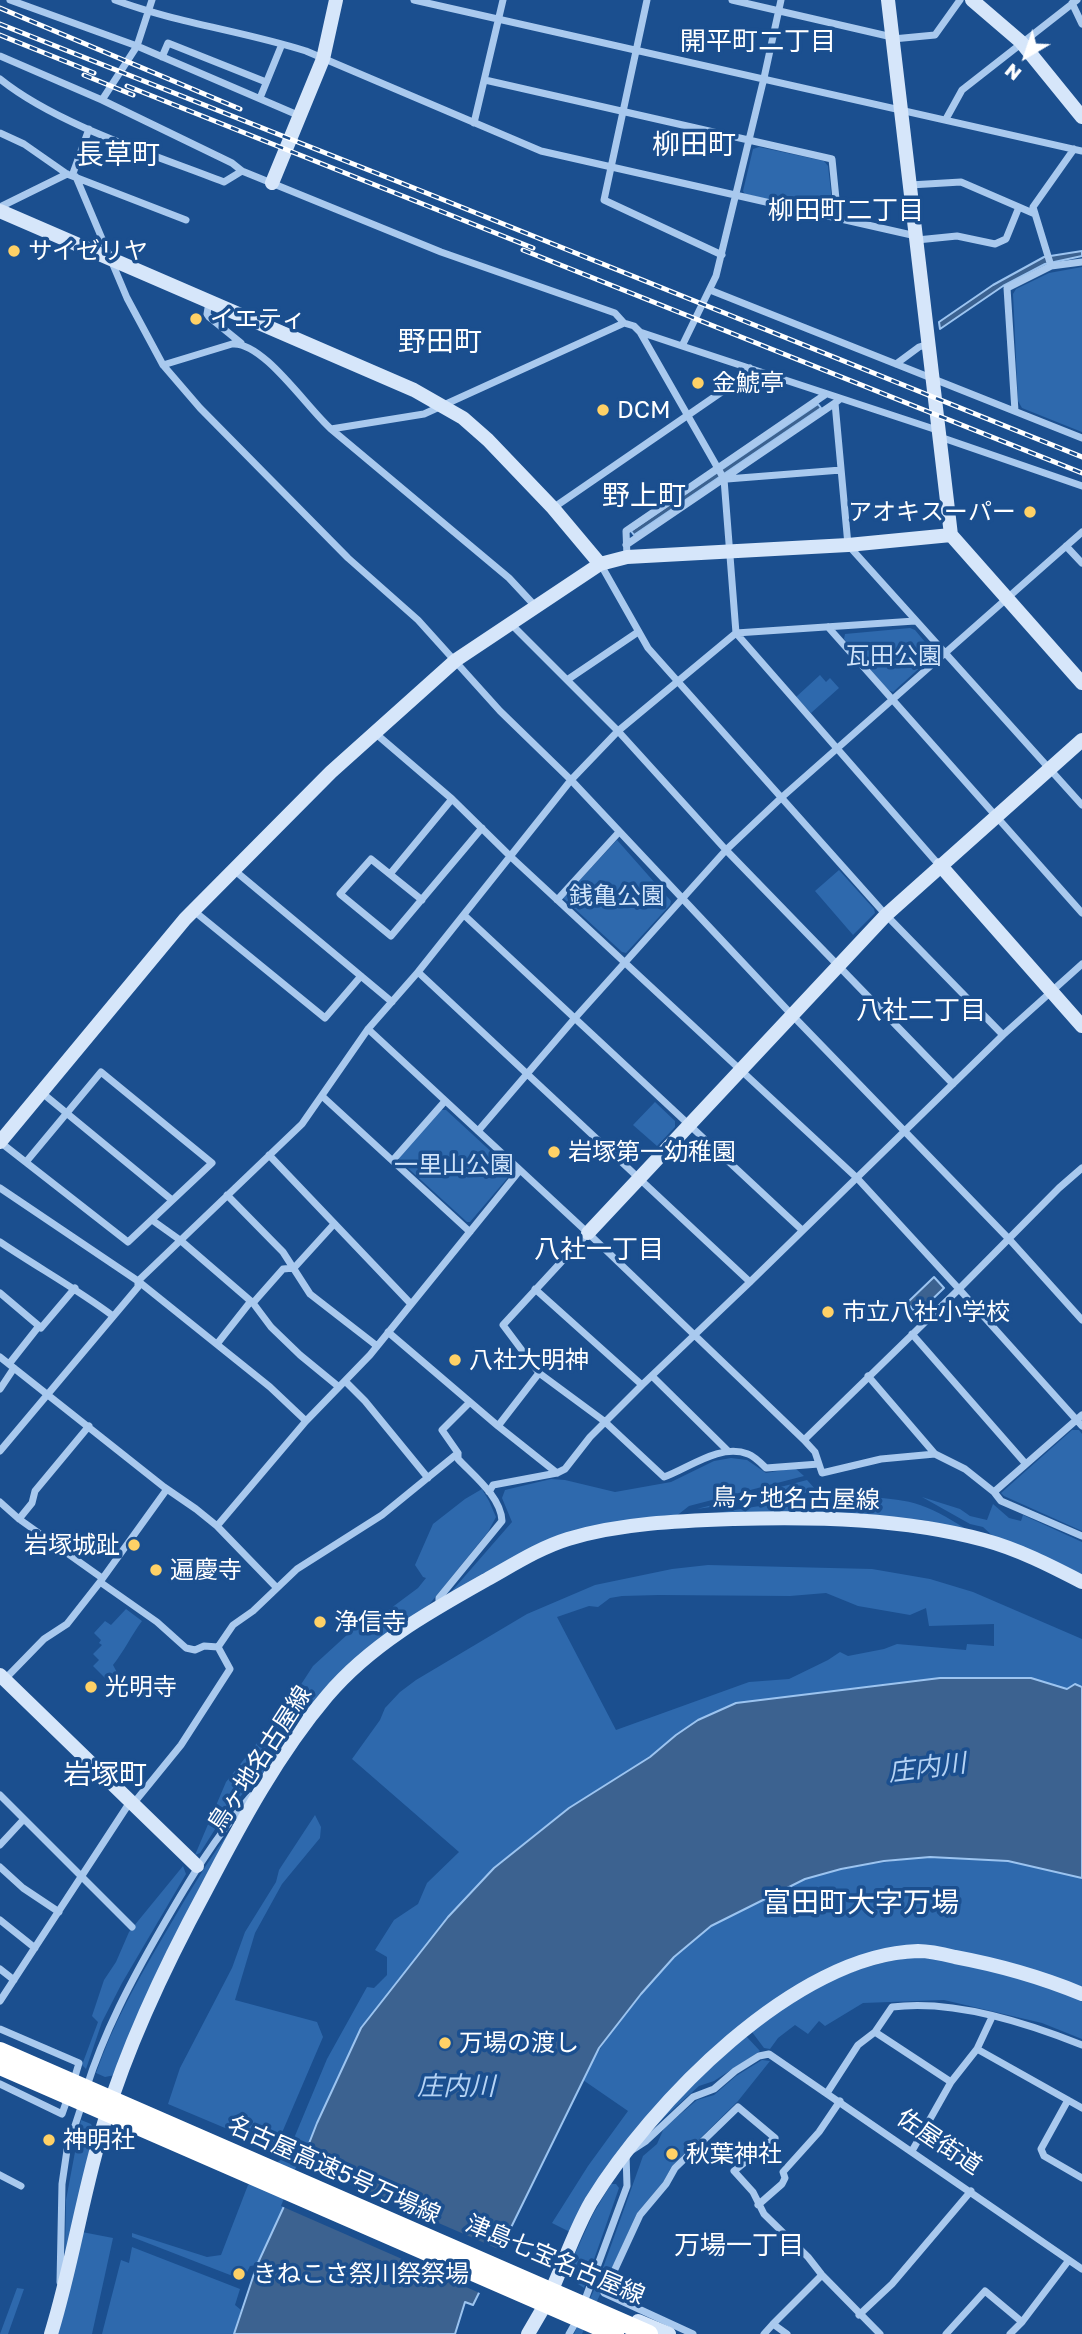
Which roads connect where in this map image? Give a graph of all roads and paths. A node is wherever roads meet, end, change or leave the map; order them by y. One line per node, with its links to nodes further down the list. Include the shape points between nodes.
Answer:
1 (10, 0): 21 (street)
2 (115, 0): 15 (street)
3 (152, 0): 15 (street)
4 (336, 0): 25 (street)
5 (414, 0): 16 (street)
6 (503, 0): 16 (street)
7 (647, 0): 22 (street)
8 (732, 0): 14 (street)
9 (781, 0): 14 (street)
10 (888, 0): 18 (street)
11 (960, 0): 18 (street, via 935,35)
12 (972, 0): 19 (street)
13 (1074, 2): 17 (street); 19 (street)
14 (779, 10): 18 (street); 26 (street)
15 (149, 12): 20 (street); 21 (street)
16 (499, 19): 22 (street); 28 (street)
17 (1082, 24)
18 (892, 38): 32 (street)
19 (1021, 41): 35 (street); 36 (street, via 962,90)
20 (282, 44): 25 (street); 29 (street)
21 (136, 46): 24 (street); 31 (street)
22 (636, 50): 26 (street); 33 (street)
23 (0, 56): 31 (street)
24 (162, 57): 29 (street, via 168,43); 30 (street)
25 (323, 59): 34 (street); 37 (street)
26 (764, 78): 32 (street); 40 (street)
27 (0, 79): 38 (street)
28 (485, 80): 33 (street); 37 (street)
29 (266, 82): 30 (street)
30 (260, 98): 34 (street)
31 (102, 100): 43 (street)
32 (901, 109): 36 (street); 46 (street)
33 (622, 111): 40 (street); 42 (street)
34 (300, 116): 45 (street)
35 (1082, 117)
36 (946, 119): 41 (street)
37 (474, 123): 42 (street, via 541,151)
38 (89, 129): 43 (street, via 224,182); 44 (street)
39 (0, 133): 44 (street)
40 (749, 140): 47 (street); 51 (street, via 832,159)
41 (1078, 150): 50 (street, via 1034,207)
42 (610, 167): 47 (street); 54 (street, via 604,200)
43 (242, 171): 45 (street)
44 (72, 176): 49 (street); 52 (street); 55 (street)
45 (272, 183): 60 (street, via 441,253 615,313)
46 (910, 185): 48 (street, via 961,182); 53 (street)
47 (736, 196): 51 (street); 54 (street)
48 (1019, 207): 50 (street); 53 (street, via 1006,239 995,244 957,236)
49 (0, 209): 55 (street)
50 (1035, 214): 56 (street)
51 (838, 219): 53 (street)
52 (186, 220)
53 (917, 238): 63 (street)
54 (722, 255): 58 (street)
55 (109, 258): 59 (street); 66 (street)
56 (1049, 261): 57 (street); 72 (street, via 1007,288)
57 (1082, 261)
58 (710, 290): 64 (street); 65 (street)
59 (209, 302): 62 (street, via 209,317); 71 (street)
60 (624, 323): 61 (street); 71 (street)
61 (640, 332): 64 (street); 73 (street)
62 (241, 343): 66 (street); 74 (street, via 278,371)
63 (929, 344): 65 (street); 68 (street)
64 (682, 346): 67 (street)
65 (896, 364): 68 (street)
66 (163, 365): 97 (street, via 348,558)
67 (750, 368): 69 (street); 73 (street)
68 (934, 379): 72 (street); 75 (street)
69 (826, 394): 70 (street); 78 (street)
70 (838, 401): 75 (street); 77 (street); 78 (street)
71 (445, 407): 74 (street); 80 (street, via 488,440)
72 (1015, 411): 76 (street)
73 (687, 416): 78 (street); 80 (street)
74 (331, 429): 90 (street, via 509,578)
75 (940, 434): 79 (street); 82 (street)
76 (1082, 438)
77 (841, 471): 78 (street); 83 (street)
78 (721, 473): 85 (street); 85 (street, via 626,531); 86 (street)
79 (1082, 486)
80 (552, 508): 87 (street)
81 (1082, 532): 84 (street)
82 (951, 535): 83 (street); 89 (street)
83 (848, 545): 86 (street); 91 (street)
84 (1066, 546): 88 (street); 89 (street)
85 (627, 551): 86 (street); 87 (street)
86 (730, 551): 95 (street)
87 (600, 564): 90 (street); 94 (street)
88 (1082, 564)
89 (1007, 598): 96 (street); 100 (street)
90 (536, 607): 92 (street)
91 (915, 621): 93 (street); 96 (street)
92 (511, 624): 97 (street); 98 (street)
93 (828, 627): 95 (street); 101 (street)
94 (638, 632): 98 (street); 99 (street)
95 (736, 633): 99 (street); 105 (street)
96 (945, 653): 101 (street); 106 (street)
97 (456, 660): 103 (street); 107 (street, via 500,711)
98 (568, 680): 102 (street)
99 (677, 681): 102 (street); 108 (street)
100 (1082, 683)
101 (892, 700): 105 (street); 111 (street)
102 (618, 731): 107 (street); 114 (street)
103 (375, 733): 109 (street); 117 (street)
104 (1082, 740): 106 (street)
105 (837, 749): 108 (street); 116 (street)
106 (1050, 768): 110 (street); 111 (street)
107 (571, 780): 113 (street); 115 (street)
108 (781, 798): 114 (street); 125 (street)
109 (452, 799): 112 (street); 118 (street)
110 (1082, 805)
111 (995, 817): 116 (street); 123 (street)
112 (482, 828): 115 (street); 120 (street)
113 (619, 832): 119 (street); 121 (street)
114 (726, 850): 119 (street); 128 (street)
115 (511, 857): 121 (street); 124 (street)
116 (940, 865): 125 (street); 131 (street)
117 (233, 870): 122 (street); 130 (street)
118 (390, 874): 120 (street); 120 (street, via 372,859 340,894 391,936)
119 (681, 899): 126 (street); 133 (street)
120 (422, 900)
121 (557, 901): 126 (street)
122 (193, 911): 130 (street, via 325,1018); 141 (street)
123 (1082, 913)
124 (464, 915): 129 (street); 134 (street)
125 (886, 915): 128 (street); 137 (street)
126 (624, 962): 134 (street); 138 (street)
127 (1082, 964): 131 (street)
128 (837, 967): 133 (street); 140 (street)
129 (418, 972): 132 (street); 139 (street)
130 (361, 976): 132 (street)
131 (1051, 991): 135 (street); 137 (street)
132 (392, 1002): 136 (street)
133 (792, 1016): 138 (street); 147 (street)
134 (575, 1018): 139 (street); 145 (street)
135 (1082, 1026)
136 (368, 1029): 142 (street); 143 (street)
137 (1003, 1035): 140 (street)
138 (741, 1071): 145 (street); 155 (street)
139 (528, 1074): 146 (street); 154 (street)
140 (953, 1084): 147 (street)
141 (41, 1092): 144 (street); 148 (street)
142 (323, 1096): 149 (street); 150 (street)
143 (446, 1101): 146 (street); 150 (street)
144 (66, 1113): 151 (street); 158 (street); 158 (street, via 100,1072 212,1163)
145 (690, 1125): 154 (street); 161 (street)
146 (478, 1131): 153 (street)
147 (905, 1132): 155 (street); 164 (street)
148 (0, 1142): 151 (street)
149 (269, 1155): 157 (street); 160 (street)
150 (393, 1160): 162 (street)
151 (26, 1162): 159 (street, via 128,1242)
152 (1082, 1168): 164 (street)
153 (520, 1170): 162 (street); 163 (street)
154 (639, 1178): 163 (street); 169 (street)
155 (857, 1178): 161 (street); 172 (street)
156 (0, 1188): 168 (street)
157 (227, 1195): 165 (street); 167 (street)
158 (172, 1200): 159 (street)
159 (152, 1220): 165 (street)
160 (334, 1224): 167 (street); 175 (street)
161 (802, 1230): 169 (street)
162 (470, 1232): 175 (street)
163 (588, 1233): 171 (street); 181 (street)
164 (1009, 1239): 172 (street); 177 (street)
165 (180, 1240): 168 (street); 174 (street)
166 (0, 1242): 170 (street)
167 (294, 1268): 174 (street, via 283,1269); 183 (street, via 310,1294)
168 (138, 1281): 176 (street); 182 (street)
169 (750, 1282): 181 (street)
170 (75, 1288): 176 (street); 178 (street)
171 (535, 1289): 186 (street, via 503,1325); 190 (street)
172 (958, 1289): 180 (street); 194 (street)
173 (0, 1293): 178 (street)
174 (252, 1302): 182 (street); 189 (street, via 300,1355)
175 (411, 1304): 179 (street)
176 (113, 1316): 192 (street)
177 (1082, 1320)
178 (39, 1326): 185 (street)
179 (388, 1332): 183 (street); 193 (street)
180 (912, 1334): 188 (street); 204 (street)
181 (695, 1336): 187 (street); 199 (street)
182 (217, 1344): 195 (street)
183 (377, 1346): 189 (street)
184 (0, 1357): 185 (street)
185 (12, 1366): 191 (street); 192 (street)
186 (539, 1373): 196 (street); 198 (street)
187 (652, 1376): 190 (street); 201 (street)
188 (868, 1376): 199 (street); 203 (street)
189 (342, 1384): 195 (street); 207 (street, via 365,1401)
190 (642, 1385): 196 (street)
191 (0, 1389)
192 (47, 1393): 197 (street); 200 (street)
193 (470, 1402): 198 (street); 202 (street, via 442,1430)
194 (1080, 1420): 204 (street)
195 (306, 1421): 213 (street)
196 (604, 1421): 201 (street, via 664,1477); 206 (street)
197 (89, 1426): 208 (street); 212 (street, via 35,1491)
198 (498, 1426): 206 (street)
199 (804, 1440): 205 (street)
200 (0, 1451)
201 (728, 1451): 205 (street, via 749,1454 766,1468)
202 (458, 1453): 207 (street); 209 (street, via 458,1459)
203 (935, 1454): 205 (street, via 881,1459 822,1473); 210 (street, via 965,1469)
204 (1025, 1463): 210 (street)
205 (819, 1464)
206 (557, 1473): 209 (street, via 494,1485)
207 (428, 1478): 217 (street, via 382,1515 297,1569)
208 (167, 1489): 213 (street); 215 (street)
209 (489, 1492): 218 (street, via 502,1521 439,1598)
210 (994, 1492): 214 (street, via 1001,1501)
211 (0, 1502): 212 (street)
212 (19, 1519): 215 (street)
213 (217, 1526): 217 (street)
214 (1082, 1536)
215 (101, 1580): 219 (street, via 186,1648); 220 (street, via 67,1624)
216 (1082, 1582): 218 (street, 鳥ヶ地名古屋線, via 987,1541 927,1527 856,1520 684,1521 569,1539 530,1555)
217 (278, 1588): 219 (street, via 233,1625)
218 (439, 1607): 221 (street, 鳥ヶ地名古屋線, via 362,1660 300,1731)
219 (218, 1647): 223 (street, via 230,1669 181,1745)
220 (2, 1678): 223 (street)
221 (261, 1790): 226 (street, via 233,1816); 247 (street, 鳥ヶ地名古屋線, via 177,1944)
222 (0, 1795): 224 (street)
223 (131, 1804): 226 (street); 228 (street)
224 (24, 1819): 225 (street); 228 (street)
225 (0, 1845)
226 (197, 1866): 265 (street, via 111,2021 67,2150 60,2214)
227 (0, 1867): 229 (street)
228 (82, 1876): 229 (street); 231 (street)
229 (60, 1912): 232 (street)
230 (0, 1920): 232 (street)
231 (132, 1927)
232 (35, 1948): 234 (street)
233 (0, 1969): 234 (street)
234 (14, 1980): 236 (street)
235 (1082, 1994): 255 (street, via 981,1962 919,1951 855,1965 824,1978 745,2028 695,2073)
236 (0, 2001)
237 (992, 2017): 239 (street, via 944,2005 892,2007); 241 (street, via 1041,2028); 242 (street)
238 (0, 2029): 246 (street, via 79,2063 62,2114 12,2092)
239 (875, 2032): 245 (street); 248 (street, via 858,2045)
240 (0, 2043): 247 (street, 津島七宝名古屋線)
241 (1082, 2045)
242 (976, 2049): 245 (street); 250 (street)
243 (0, 2051): 275 (highway, 名古屋高速5号万場線, bridge)
244 (0, 2066): 274 (highway, 名古屋高速5号万場線, bridge)
245 (951, 2082): 254 (street)
246 (5, 2083): 249 (street); 253 (street)
247 (113, 2093): 253 (street, 鳥ヶ地名古屋線); 264 (street, 津島七宝名古屋線)
248 (827, 2093): 251 (street, 佐屋街道); 255 (street, 佐屋街道, via 769,2054 759,2056 713,2089 692,2097)
249 (0, 2096)
250 (1068, 2100): 252 (street); 257 (street, via 1041,2149 1044,2156)
251 (840, 2101): 254 (street, 佐屋街道); 260 (street, via 783,2172 782,2184)
252 (1082, 2108)
253 (103, 2119): 265 (street, 鳥ヶ地名古屋線); 266 (street, 津島七宝名古屋線)
254 (912, 2151): 259 (street, 佐屋街道)
255 (626, 2154): 264 (street, via 591,2203); 272 (street, via 627,2186)
256 (0, 2175): 258 (street)
257 (1082, 2178)
258 (21, 2186)
259 (971, 2191): 261 (street, 佐屋街道); 267 (street, via 892,2284)
260 (758, 2205): 263 (street); 277 (street, via 734,2171 775,2138 737,2107 675,2168 640,2215 604,2293)
261 (1069, 2260): 262 (street, 佐屋街道); 268 (street)
262 (1082, 2269)
263 (822, 2275): 267 (street); 269 (street)
264 (554, 2285): 276 (street, 津島七宝名古屋線, bridge)
265 (61, 2304): 270 (street, 鳥ヶ地名古屋線)
266 (542, 2310): 271 (street); 273 (street, 津島七宝名古屋線)
267 (859, 2315): 280 (street)
268 (1023, 2322): 281 (street, via 985,2291); 282 (street)
269 (773, 2324): 278 (street); 279 (street)
270 (51, 2334)
271 (528, 2334)
272 (569, 2334)
273 (597, 2334)
274 (615, 2334)
275 (649, 2334)
276 (669, 2334)
277 (693, 2334)
278 (764, 2334)
279 (787, 2334)
280 (880, 2334)
281 (946, 2334)
282 (1010, 2334)

